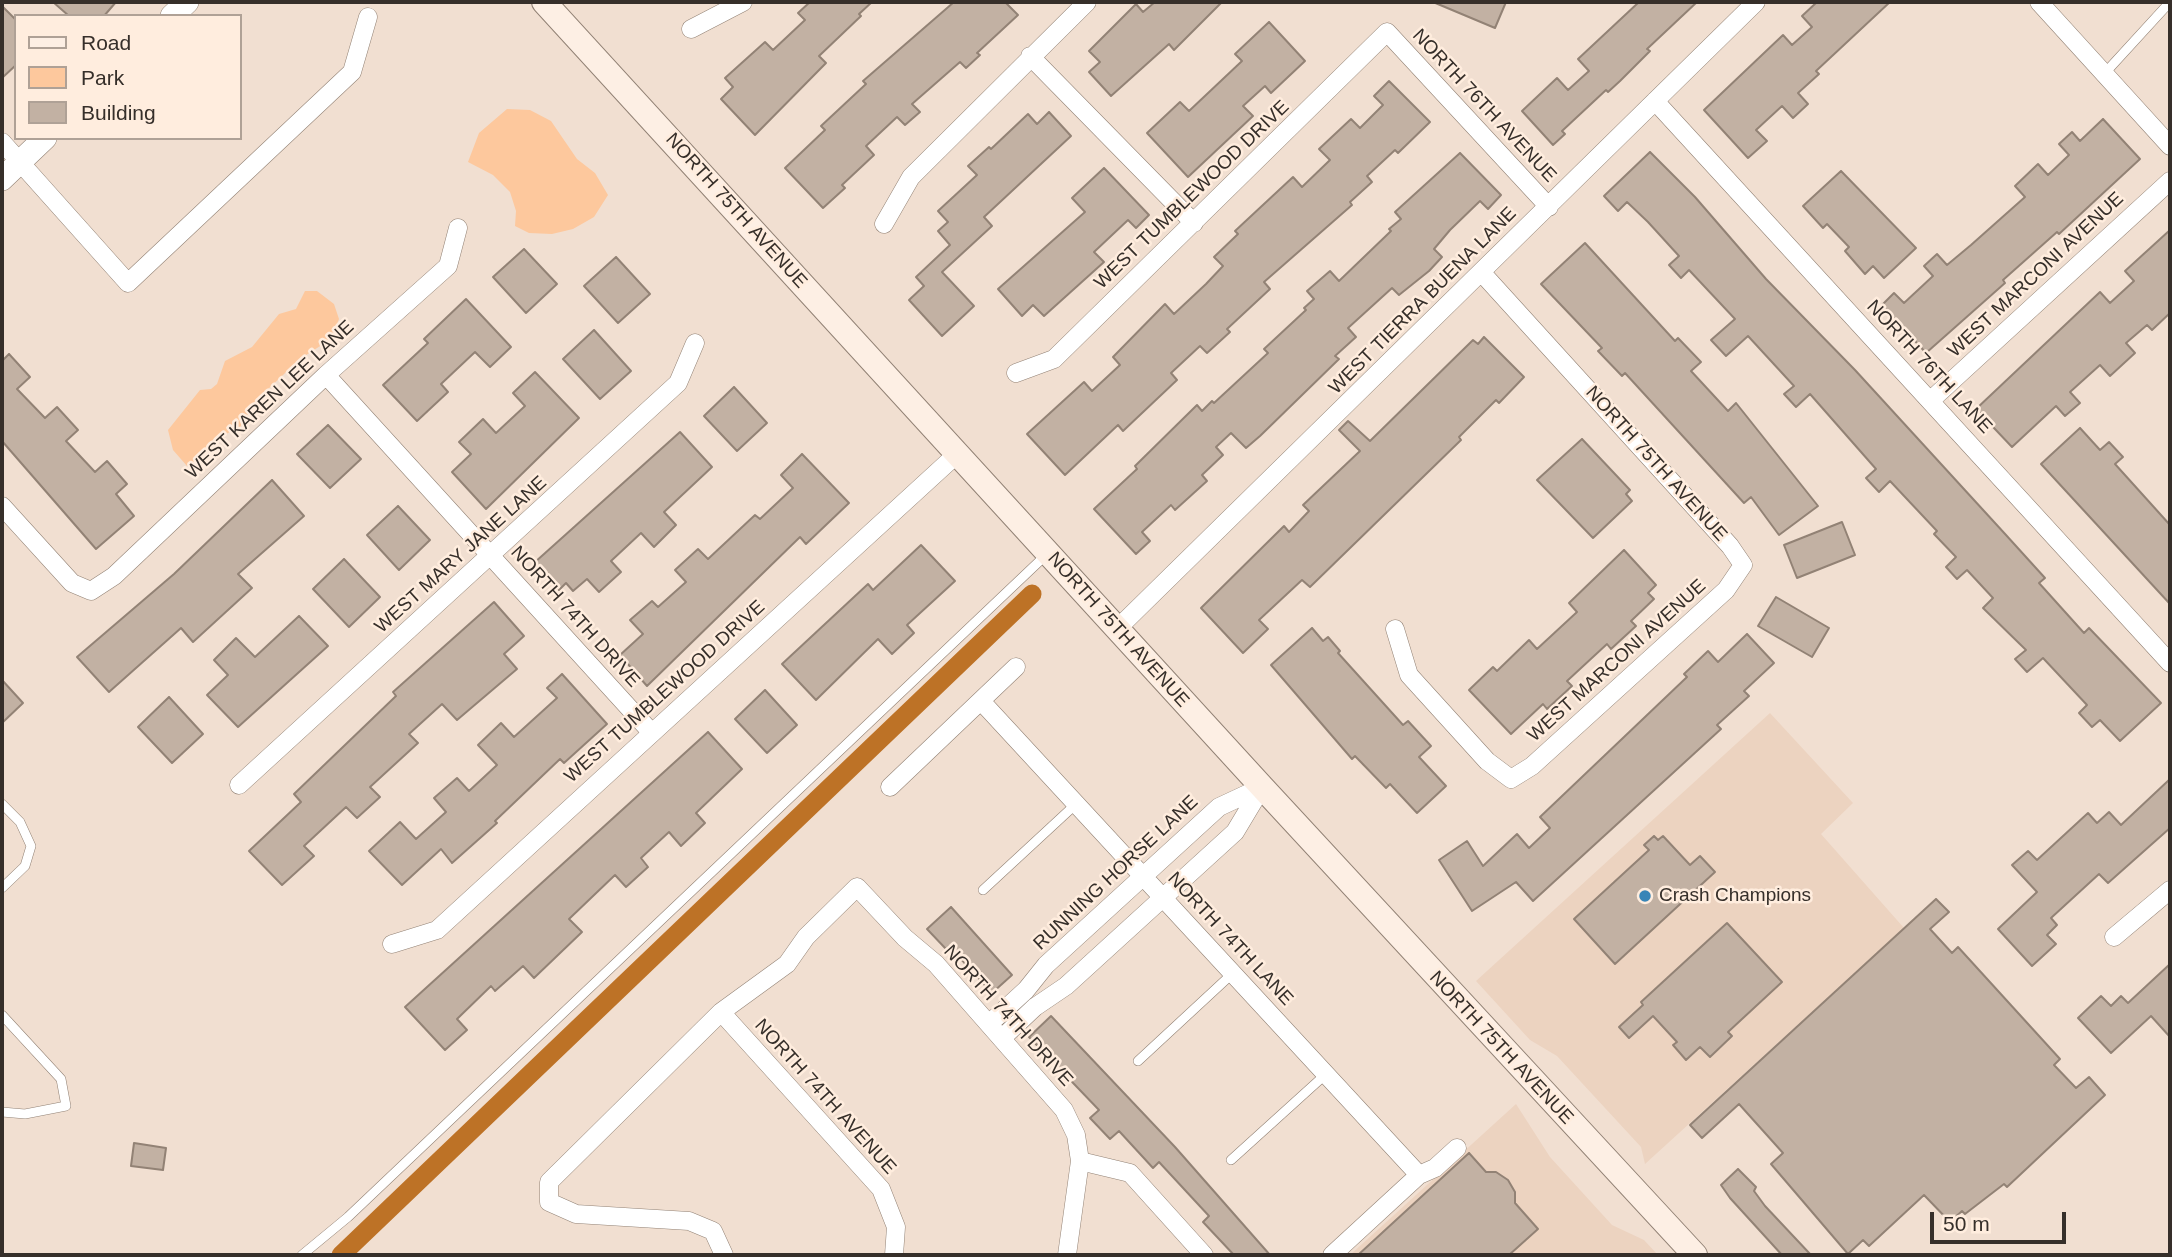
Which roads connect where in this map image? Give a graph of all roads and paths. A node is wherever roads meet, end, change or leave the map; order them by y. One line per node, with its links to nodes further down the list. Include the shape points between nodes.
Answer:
1 (544, 2): 28 (main road, NORTH 75TH AVENUE)
2 (743, 2): 8 (street)
3 (1087, 2): 10 (street)
4 (1756, 2): 12 (street, WEST TIERRA BUENA LANE)
5 (2039, 2): 11 (street)
6 (2170, 2): 11 (lane)
7 (368, 17): 16 (street, via 352,72 128,283)
8 (691, 29)
9 (1387, 32): 19 (street, NORTH 76TH AVENUE); 20 (street, WEST TUMBLEWOOD DRIVE)
10 (1030, 56): 20 (street); 21 (street, via 911,177)
11 (2105, 73): 15 (street)
12 (1655, 101): 19 (street, WEST TIERRA BUENA LANE); 27 (street, NORTH 76TH LANE)
13 (43, 140): 16 (street)
14 (2, 142): 16 (street)
15 (2170, 146)
16 (20, 162): 17 (street)
17 (2, 179)
18 (2170, 181): 27 (street, WEST MARCONI AVENUE)
19 (1549, 207): 23 (street, WEST TIERRA BUENA LANE)
20 (1194, 223): 25 (street, WEST TUMBLEWOOD DRIVE, via 1054,359)
21 (884, 224)
22 (458, 228): 26 (street, WEST KAREN LEE LANE, via 447,266)
23 (1482, 274): 32 (street, NORTH 75TH AVENUE, via 1730,545); 33 (street, WEST TIERRA BUENA LANE)
24 (695, 343): 31 (street, WEST MARY JANE LANE, via 678,383)
25 (1016, 373)
26 (326, 375): 29 (street, WEST KAREN LEE LANE, via 114,576 91,591 72,583); 31 (street, NORTH 74TH DRIVE)
27 (1931, 400): 35 (street, NORTH 76TH LANE)
28 (957, 454): 30 (main road, NORTH 75TH AVENUE); 38 (street, WEST TUMBLEWOOD DRIVE)
29 (2, 506)
30 (1048, 553): 33 (main road, NORTH 75TH AVENUE); 65 (lane)
31 (491, 557): 38 (street, NORTH 74TH DRIVE); 39 (street, WEST MARY JANE LANE)
32 (1743, 565): 34 (street, WEST MARCONI AVENUE, via 1726,590 1532,766 1511,779 1487,761 1409,675)
33 (1117, 629): 40 (main road, NORTH 75TH AVENUE)
34 (1395, 629)
35 (2170, 663)
36 (1016, 667): 37 (street)
37 (981, 701): 41 (street); 43 (street, NORTH 74TH LANE)
38 (651, 732): 50 (street, WEST TUMBLEWOOD DRIVE, via 437,930)
39 (239, 785)
40 (1262, 787): 44 (street, RUNNING HORSE LANE, via 1219,807); 48 (street, via 1240,827); 71 (main road, NORTH 75TH AVENUE)
41 (890, 788)
42 (2, 804): 45 (lane, via 20,822 31,846 25,866)
43 (1076, 804): 44 (street, NORTH 74TH LANE); 46 (lane)
44 (1144, 877): 48 (street, NORTH 74TH LANE); 51 (street, RUNNING HORSE LANE)
45 (2, 888)
46 (983, 890)
47 (2170, 890): 49 (street)
48 (1163, 897): 52 (street, NORTH 74TH LANE); 53 (street)
49 (2115, 937)
50 (392, 944)
51 (1046, 965): 53 (street); 56 (street, RUNNING HORSE LANE)
52 (1233, 973): 58 (lane); 59 (street, NORTH 74TH LANE)
53 (1066, 986): 57 (street)
54 (721, 1012): 56 (street, NORTH 74TH DRIVE, via 787,964 806,937 858,887); 66 (street, via 549,1182 549,1202 576,1214 689,1221 713,1231); 67 (street, NORTH 74TH AVENUE, via 881,1189 896,1227)
55 (2, 1015): 60 (lane, via 61,1079 66,1106 25,1114)
56 (989, 1023): 57 (street, NORTH 74TH DRIVE)
57 (1002, 1038): 63 (street, NORTH 74TH DRIVE, via 1064,1110 1076,1135)
58 (1138, 1061)
59 (1325, 1074): 62 (lane); 64 (street, NORTH 74TH LANE)
60 (2, 1112)
61 (1457, 1147): 64 (street, via 1435,1168)
62 (1231, 1160)
63 (1080, 1161): 68 (street); 69 (street, via 1130,1173)
64 (1419, 1175): 70 (street)
65 (302, 1255)
66 (724, 1255)
67 (894, 1255)
68 (1067, 1255)
69 (1204, 1255)
70 (1332, 1255)
71 (1695, 1255)

